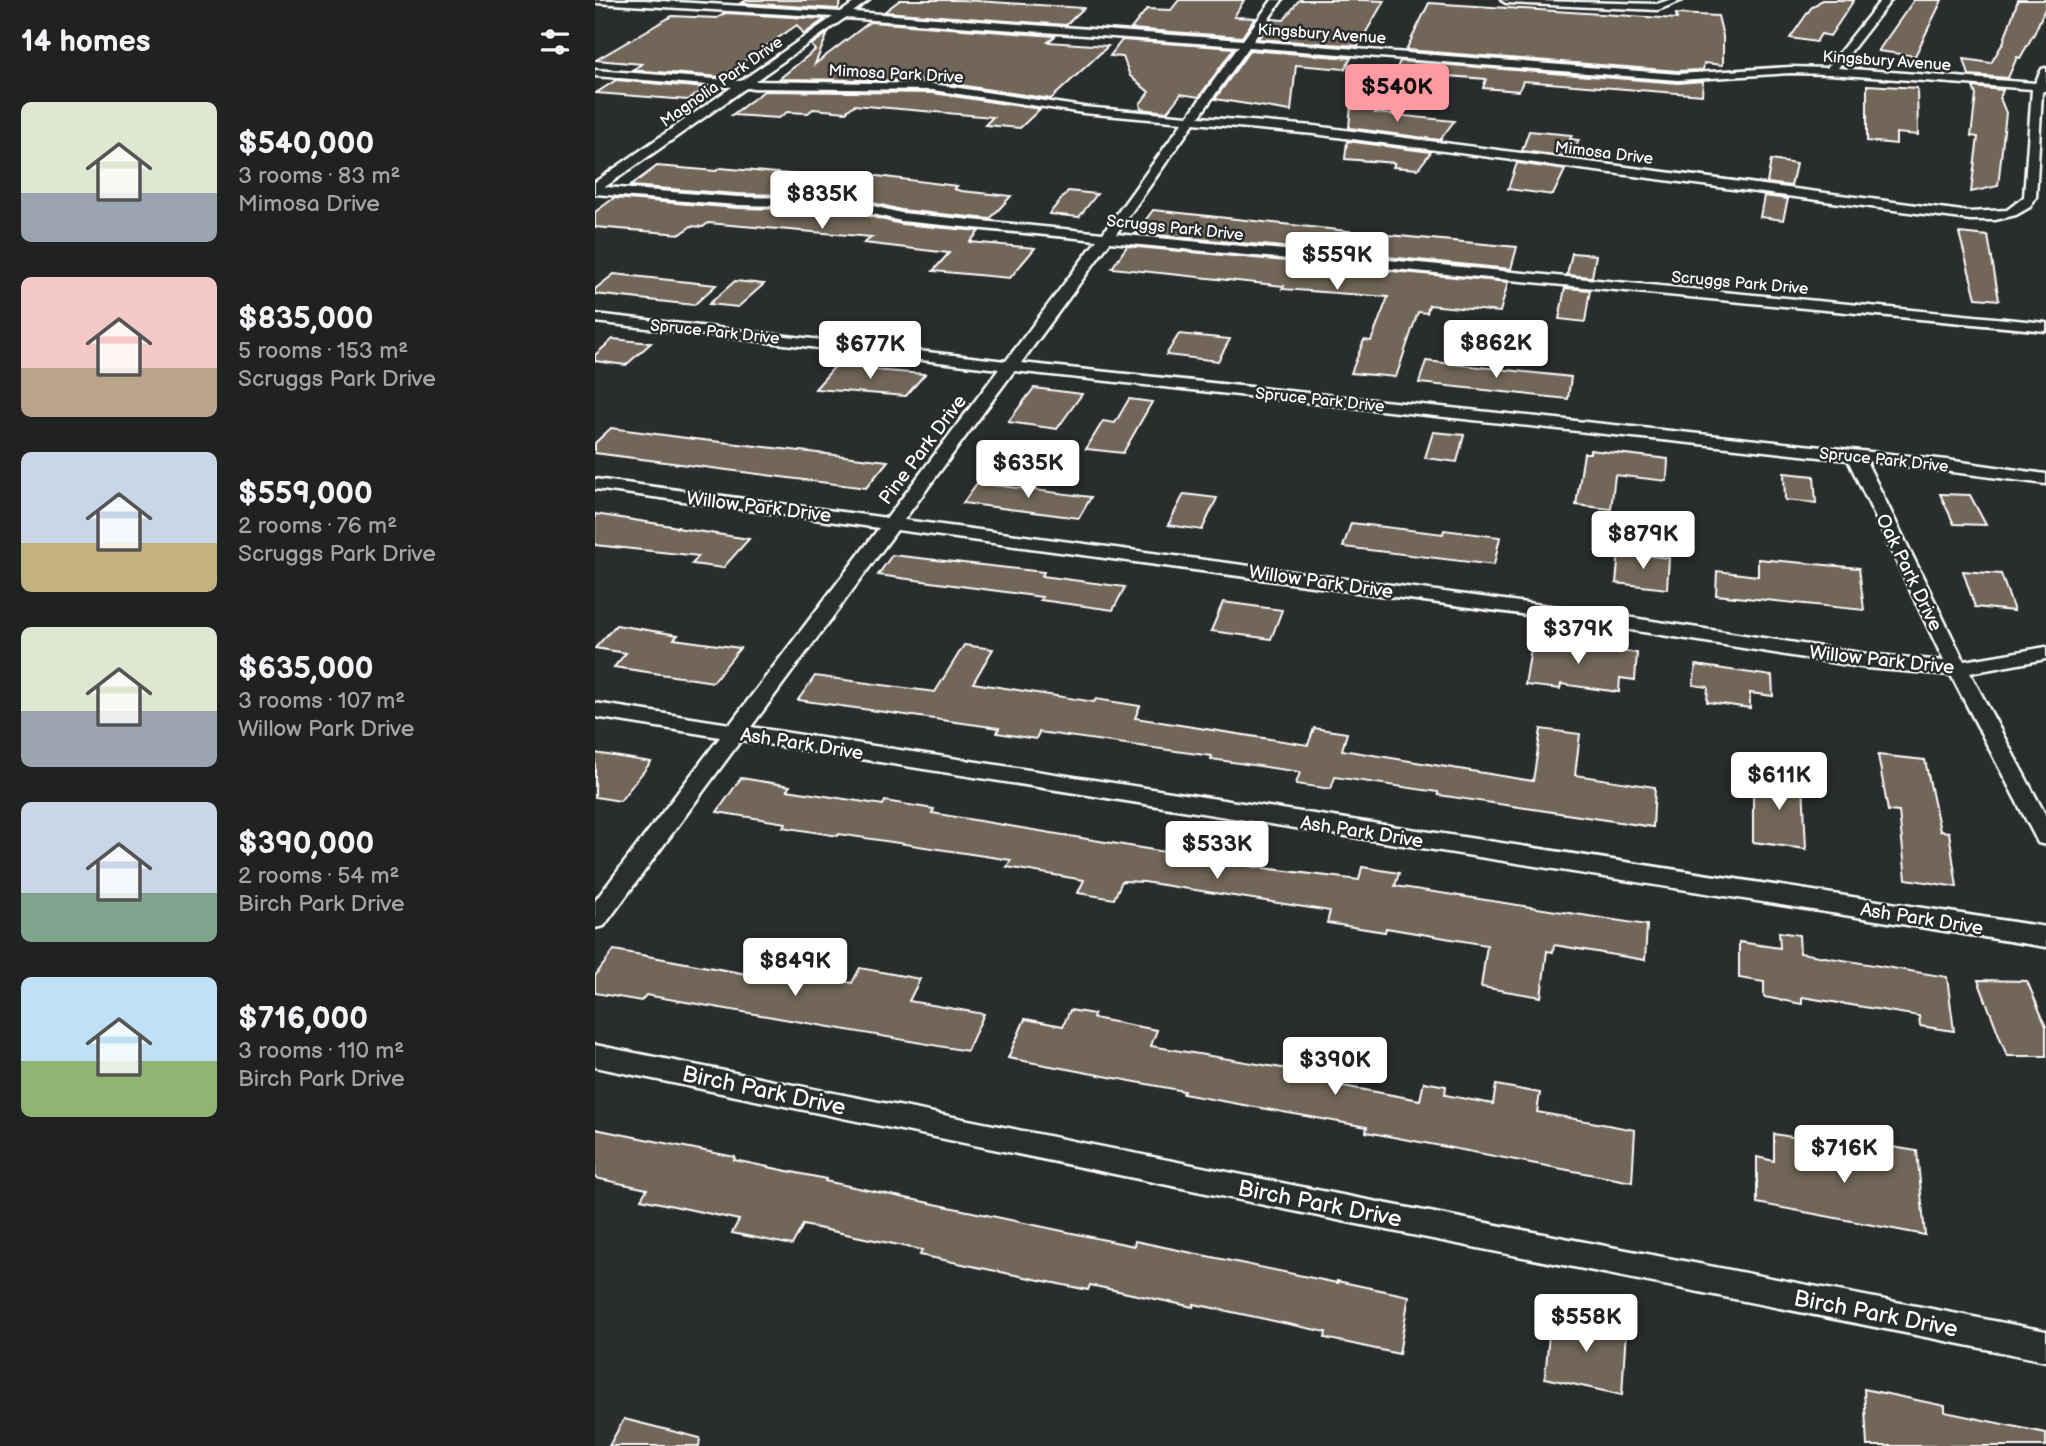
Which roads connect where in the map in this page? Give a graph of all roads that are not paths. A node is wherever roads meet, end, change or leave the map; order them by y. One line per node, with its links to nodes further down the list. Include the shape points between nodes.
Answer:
1 (595, 0): 7 (street, Kingsbury Avenue)
2 (865, 0): 7 (street, Magnolia Park Drive)
3 (1277, 0): 8 (street, Pine Park Drive)
4 (1506, 0): 5 (street, via 1658,7)
5 (1678, 0)
6 (1886, 0): 9 (street)
7 (842, 16): 8 (street, Kingsbury Avenue); 12 (street, Magnolia Park Drive)
8 (1247, 43): 9 (street, Kingsbury Avenue, via 1678,77); 14 (street, Pine Park Drive)
9 (1830, 71): 13 (street, Kingsbury Avenue)
10 (2046, 71): 13 (street)
11 (595, 73): 12 (street, Mimosa Park Drive)
12 (744, 84): 14 (street, Mimosa Park Drive, via 933,87 1083,110); 15 (street, Magnolia Park Drive)
13 (2042, 87): 14 (street, Mimosa Drive, via 2032,126 2026,205 2010,214 1970,216 1314,130)
14 (1194, 119): 16 (street, Pine Park Drive)
15 (595, 189): 16 (street, Scruggs Park Drive, via 737,201 845,203 901,217)
16 (1106, 238): 18 (street, Scruggs Park Drive); 19 (street, Pine Park Drive)
17 (595, 318): 19 (street, Spruce Park Drive)
18 (2046, 327)
19 (1010, 366): 20 (street, Spruce Park Drive); 23 (street, Pine Park Drive)
20 (1854, 456): 21 (street, Spruce Park Drive); 25 (street, Oak Park Drive)
21 (2046, 479)
22 (595, 484): 23 (street, Willow Park Drive)
23 (893, 523): 25 (street, Willow Park Drive, via 1587,617 1867,661); 27 (street, Pine Park Drive)
24 (2046, 653): 25 (street, Willow Park Drive)
25 (1958, 669): 28 (street, Oak Park Drive)
26 (595, 710): 27 (street, Ash Park Drive)
27 (735, 733): 29 (street, Pine Park Drive); 30 (street, Ash Park Drive)
28 (2046, 837)
29 (595, 919)
30 (2046, 937)
31 (595, 1056): 32 (street, Birch Park Drive)
32 (2046, 1346)

